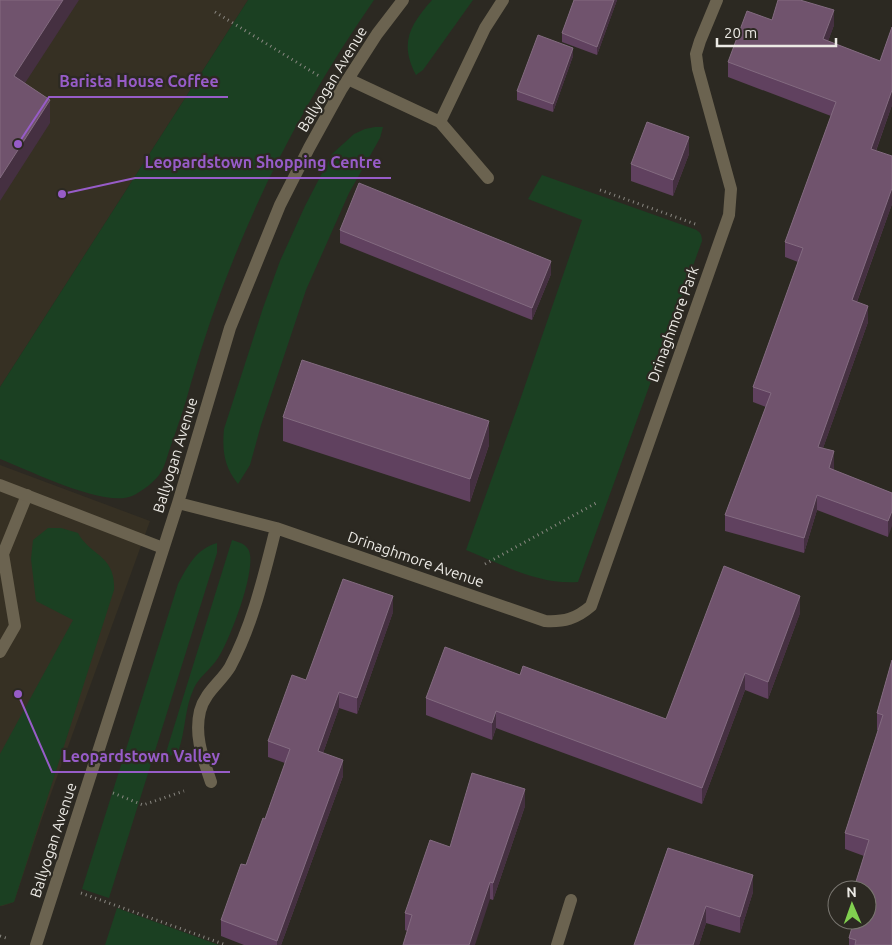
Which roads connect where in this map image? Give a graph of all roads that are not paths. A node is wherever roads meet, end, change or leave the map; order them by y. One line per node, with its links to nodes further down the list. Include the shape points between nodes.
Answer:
1 (403, 0): 4 (street, Ballyogan Avenue)
2 (503, 0): 5 (street, via 485,28)
3 (717, 0): 13 (street, Drinaghmore Park, via 696,54 731,189 729,216 591,606 564,622)
4 (344, 85): 5 (street); 9 (street, Ballyogan Avenue, via 280,206 230,328)
5 (440, 122): 6 (street)
6 (488, 178)
7 (0, 485): 8 (street)
8 (27, 496): 11 (street); 12 (street)
9 (178, 503): 10 (street, Drinaghmore Avenue); 11 (street, Ballyogan Avenue)
10 (276, 528): 13 (street, Drinaghmore Avenue); 15 (street, via 247,629 228,669 215,683 200,710 197,736)
11 (163, 548): 17 (street, Ballyogan Avenue)
12 (2, 554): 14 (street, via 15,626)
13 (545, 621)
14 (0, 652)
15 (211, 782)
16 (571, 900): 18 (street)
17 (36, 945)
18 (557, 945)

